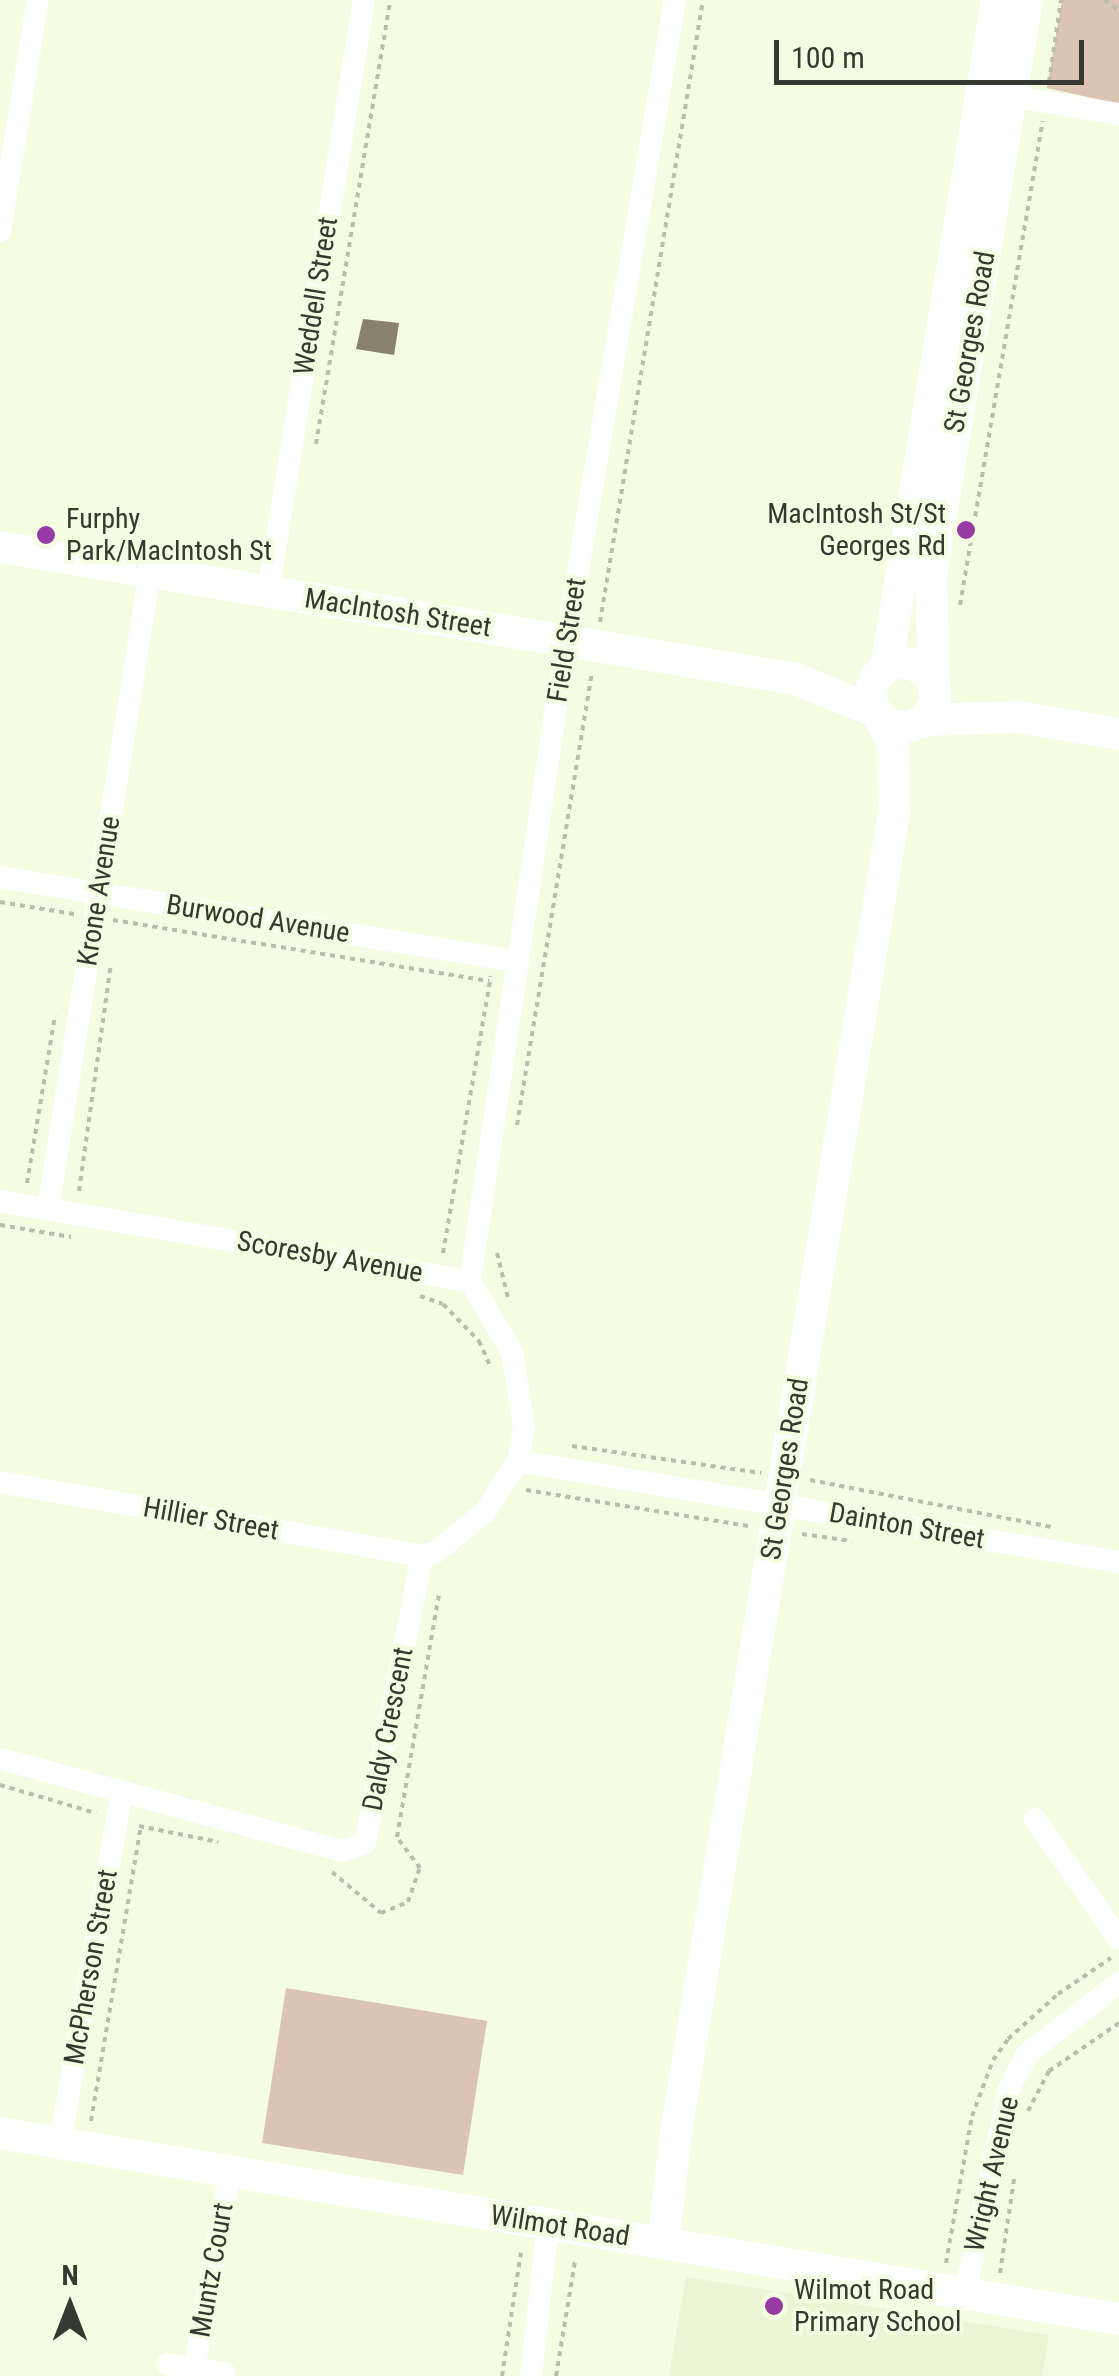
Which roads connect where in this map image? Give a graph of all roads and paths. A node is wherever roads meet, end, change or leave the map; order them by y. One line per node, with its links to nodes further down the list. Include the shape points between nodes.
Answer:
1 (38, 0): 14 (street)
2 (364, 0): 19 (street, Weddell Street)
3 (390, 0): 16 (path)
4 (675, 0): 21 (street, Field Street)
5 (703, 0): 21 (path)
6 (998, 0): 11 (street, St Georges Road)
7 (1027, 0): 11 (street, St Georges Road)
8 (1061, 0): 12 (path)
9 (1104, 0): 10 (path)
10 (1119, 10)
11 (997, 93): 12 (street); 15 (street, St Georges Road)
12 (1046, 102): 13 (street); 20 (path)
13 (1119, 114)
14 (0, 231)
15 (944, 412): 22 (street, St Georges Road); 24 (street, St Georges Road, via 931,575)
16 (314, 454)
17 (0, 547): 18 (street, MacIntosh Street)
18 (150, 572): 19 (street, MacIntosh Street); 31 (street, Krone Avenue)
19 (268, 592): 21 (street, MacIntosh Street)
20 (960, 606)
21 (581, 644): 23 (street, MacIntosh Street); 34 (street, Field Street); 35 (path)
22 (884, 670): 23 (street, MacIntosh Street); 24 (street, via 914,665); 25 (street, via 872,686)
23 (796, 679): 25 (street, MacIntosh Street)
24 (934, 687): 26 (street); 27 (street, via 934,706)
25 (877, 714): 27 (street, via 895,726); 29 (street, St Georges Road, via 893,742)
26 (1017, 717): 27 (street); 28 (street)
27 (923, 721): 29 (street, St Georges Road)
28 (1119, 734)
29 (894, 812): 52 (street, St Georges Road)
30 (0, 877): 31 (street, Burwood Avenue)
31 (99, 893): 33 (street, Krone Avenue); 34 (street, Burwood Avenue)
32 (0, 902): 33 (path)
33 (95, 918): 34 (path); 39 (street, Krone Avenue)
34 (503, 972): 35 (path); 44 (path); 45 (street, Field Street)
35 (540, 989): 36 (path)
36 (515, 1138)
37 (14, 1180): 39 (path)
38 (78, 1192): 39 (path)
39 (50, 1198): 40 (street, Scoresby Avenue); 45 (street, Scoresby Avenue)
40 (0, 1201)
41 (0, 1225): 42 (path)
42 (72, 1237)
43 (497, 1250): 47 (path)
44 (443, 1253)
45 (470, 1282): 50 (street, via 512,1352)
46 (412, 1294): 48 (path, via 443,1304 479,1341)
47 (514, 1318)
48 (492, 1371)
49 (558, 1444): 52 (path)
50 (524, 1462): 52 (street, Dainton Street); 52 (path, via 521,1489); 55 (street, via 485,1512 438,1551)
51 (0, 1482): 55 (street, Hillier Street)
52 (780, 1504): 53 (path); 54 (path); 56 (street, Dainton Street); 76 (street, St Georges Road)
53 (1062, 1529)
54 (865, 1543)
55 (422, 1556): 60 (street, Daldy Crescent, via 366,1843 342,1851)
56 (1119, 1562)
57 (441, 1578): 65 (path, via 397,1837 420,1868 408,1902 381,1913)
58 (0, 1760): 60 (street, Daldy Crescent)
59 (0, 1785): 61 (path)
60 (122, 1792): 61 (street, McPherson Street)
61 (117, 1819): 63 (path); 72 (street, McPherson Street)
62 (1035, 1820): 66 (street)
63 (141, 1826): 64 (path); 69 (path)
64 (231, 1845)
65 (320, 1863)
66 (1119, 1940)
67 (1119, 1983): 80 (street, Wright Avenue, via 1027,2054 1009,2089)
68 (1119, 2023): 70 (path, via 1049,2071)
69 (90, 2122)
70 (1022, 2123)
71 (0, 2133): 72 (street, Wilmot Road)
72 (60, 2143): 73 (street, Wilmot Road)
73 (230, 2171): 75 (street, Wilmot Road); 83 (street, Muntz Court)
74 (1014, 2179): 79 (path)
75 (555, 2225): 76 (street, Wilmot Road); 86 (street)
76 (655, 2242): 80 (street, Wilmot Road)
77 (521, 2252): 85 (path)
78 (574, 2261): 87 (path)
79 (1000, 2272)
80 (965, 2293): 81 (street, Wilmot Road)
81 (1119, 2319)
82 (168, 2364): 83 (street, Muntz Court)
83 (194, 2369): 84 (street, Muntz Court)
84 (224, 2373)
85 (502, 2376)
86 (531, 2376)
87 (556, 2376)

